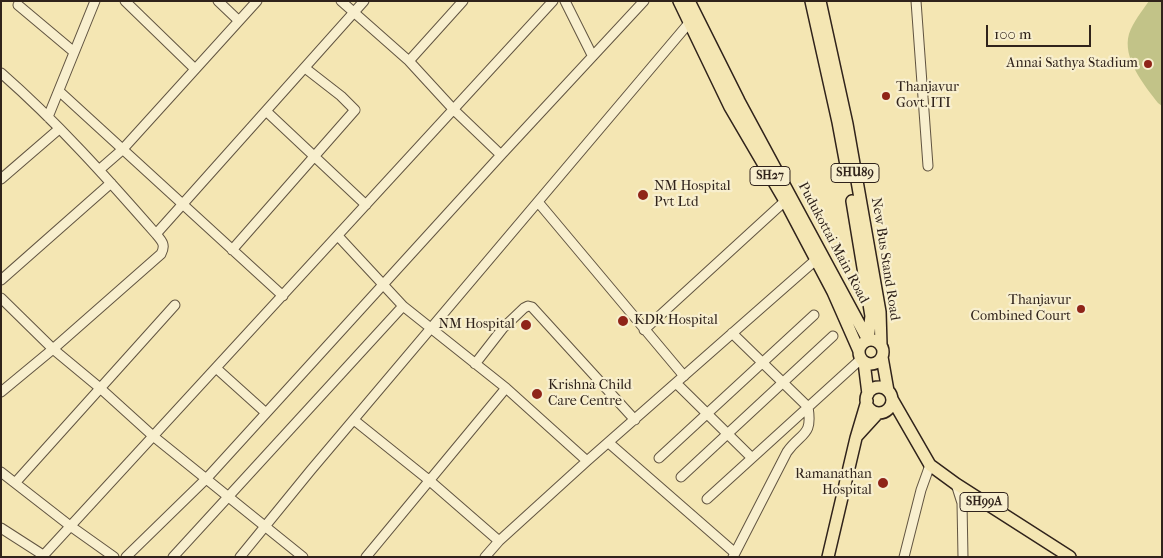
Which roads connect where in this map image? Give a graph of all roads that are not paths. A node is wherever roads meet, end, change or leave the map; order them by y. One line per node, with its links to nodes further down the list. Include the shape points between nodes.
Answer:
1 (95, 1): 20 (street)
2 (125, 1): 24 (street)
3 (218, 1): 18 (street)
4 (257, 1): 18 (street)
5 (342, 1): 17 (street)
6 (364, 1): 17 (street)
7 (463, 1): 22 (street)
8 (553, 1): 28 (street)
9 (564, 1): 21 (street)
10 (644, 1): 21 (street)
11 (679, 1): 19 (main road, SH27)
12 (689, 1): 27 (main road, Pudukottai Main Road / SH27)
13 (810, 1): 58 (main road, New Bus Stand Road / SHU89, via 849,177 870,316)
14 (820, 1): 60 (main road, New Bus Stand Road / SHU89, via 847,124 880,312)
15 (916, 1): 35 (street)
16 (18, 2): 20 (street)
17 (354, 12): 22 (street); 23 (street)
18 (239, 20): 24 (street)
19 (689, 23): 27 (main road, SH27); 40 (street)
20 (74, 52): 26 (street)
21 (592, 55): 33 (street)
22 (409, 61): 28 (street)
23 (305, 68): 29 (street); 34 (street, via 355,110)
24 (195, 69): 32 (street)
25 (2, 75): 30 (street)
26 (58, 91): 30 (street); 32 (street)
27 (735, 104): 39 (main road, SH27); 46 (main road, Pudukottai Main Road / SH27)
28 (454, 110): 33 (street); 42 (street)
29 (266, 111): 34 (street); 41 (street)
30 (48, 117): 31 (street)
31 (59, 129): 36 (street); 37 (street)
32 (122, 150): 36 (street); 41 (street)
33 (501, 155): 48 (street)
34 (315, 156): 42 (street); 45 (street)
35 (928, 166)
36 (99, 170): 38 (street)
37 (1, 179)
38 (111, 183): 43 (street); 47 (street)
39 (785, 201): 46 (main road, SH27); 55 (street)
40 (538, 202): 54 (street); 55 (street)
41 (182, 205): 43 (street); 45 (street)
42 (366, 205): 44 (street)
43 (156, 234): 59 (street, via 163,243 161,254)
44 (338, 236): 48 (street); 49 (street)
45 (232, 250): 49 (street)
46 (819, 257): 56 (street); 58 (main road, Pudukottai Main Road / SH27); 61 (main road, SH27)
47 (1, 280)
48 (384, 284): 52 (street); 75 (street)
49 (282, 296): 64 (street)
50 (1, 298): 59 (street)
51 (175, 305): 68 (street)
52 (403, 306): 54 (street); 94 (street)
53 (814, 314): 62 (street)
54 (431, 329): 63 (street); 77 (street)
55 (644, 330): 65 (street)
56 (732, 333): 62 (street); 65 (street)
57 (833, 336): 67 (street)
58 (868, 340): 60 (main road, via 876,341); 61 (main road, via 862,344)
59 (53, 350): 68 (street); 70 (street)
60 (882, 351): 61 (main road, via 876,362 868,363); 71 (main road, SHU89)
61 (862, 357): 72 (main road); 73 (street)
62 (762, 363): 67 (street); 76 (street)
63 (475, 364): 69 (street); 78 (street, via 503,328 524,308 532,307)
64 (216, 368): 75 (street); 81 (street)
65 (684, 376): 66 (street)
66 (676, 383): 76 (street); 78 (street)
67 (783, 383): 73 (street); 79 (street)
68 (100, 388): 81 (street); 92 (street)
69 (506, 388): 86 (street); 91 (street)
70 (1, 392)
71 (890, 395): 72 (main road, via 877,388); 74 (main road, via 890,406); 80 (main road, SH99A)
72 (867, 397): 74 (main road, via 871,410); 82 (main road)
73 (808, 407): 85 (street); 100 (street, via 809,428 787,452)
74 (882, 412): 80 (main road, SH99A); 82 (main road)
75 (266, 413): 90 (street)
76 (707, 414): 79 (street); 84 (street)
77 (354, 420): 91 (street); 97 (street)
78 (635, 420): 83 (street)
79 (728, 434): 85 (street); 89 (street)
80 (912, 434): 87 (main road, SH99A)
81 (154, 436): 90 (street); 96 (street)
82 (856, 438): 109 (main road)
83 (608, 443): 86 (street); 100 (street)
84 (659, 458)
85 (752, 458): 95 (street)
86 (587, 461): 99 (street)
87 (930, 465): 93 (main road, SH99A); 110 (street)
88 (1, 472): 92 (street)
89 (681, 477)
90 (206, 478): 94 (street); 103 (street)
91 (430, 481): 99 (street); 107 (street)
92 (15, 483): 96 (street)
93 (956, 484): 111 (street, via 962,503); 112 (main road, SH99A)
94 (228, 495): 97 (street); 104 (street)
95 (707, 499)
96 (69, 525): 101 (street); 102 (street)
97 (265, 526): 105 (street); 106 (street)
98 (1, 528): 101 (street)
99 (499, 541): 108 (street)
100 (734, 555)
101 (43, 556)
102 (114, 557)
103 (126, 557)
104 (173, 557)
105 (240, 557)
106 (303, 557)
107 (366, 557)
108 (485, 557)
109 (828, 557)
110 (904, 557)
111 (963, 557)
112 (1070, 557)

